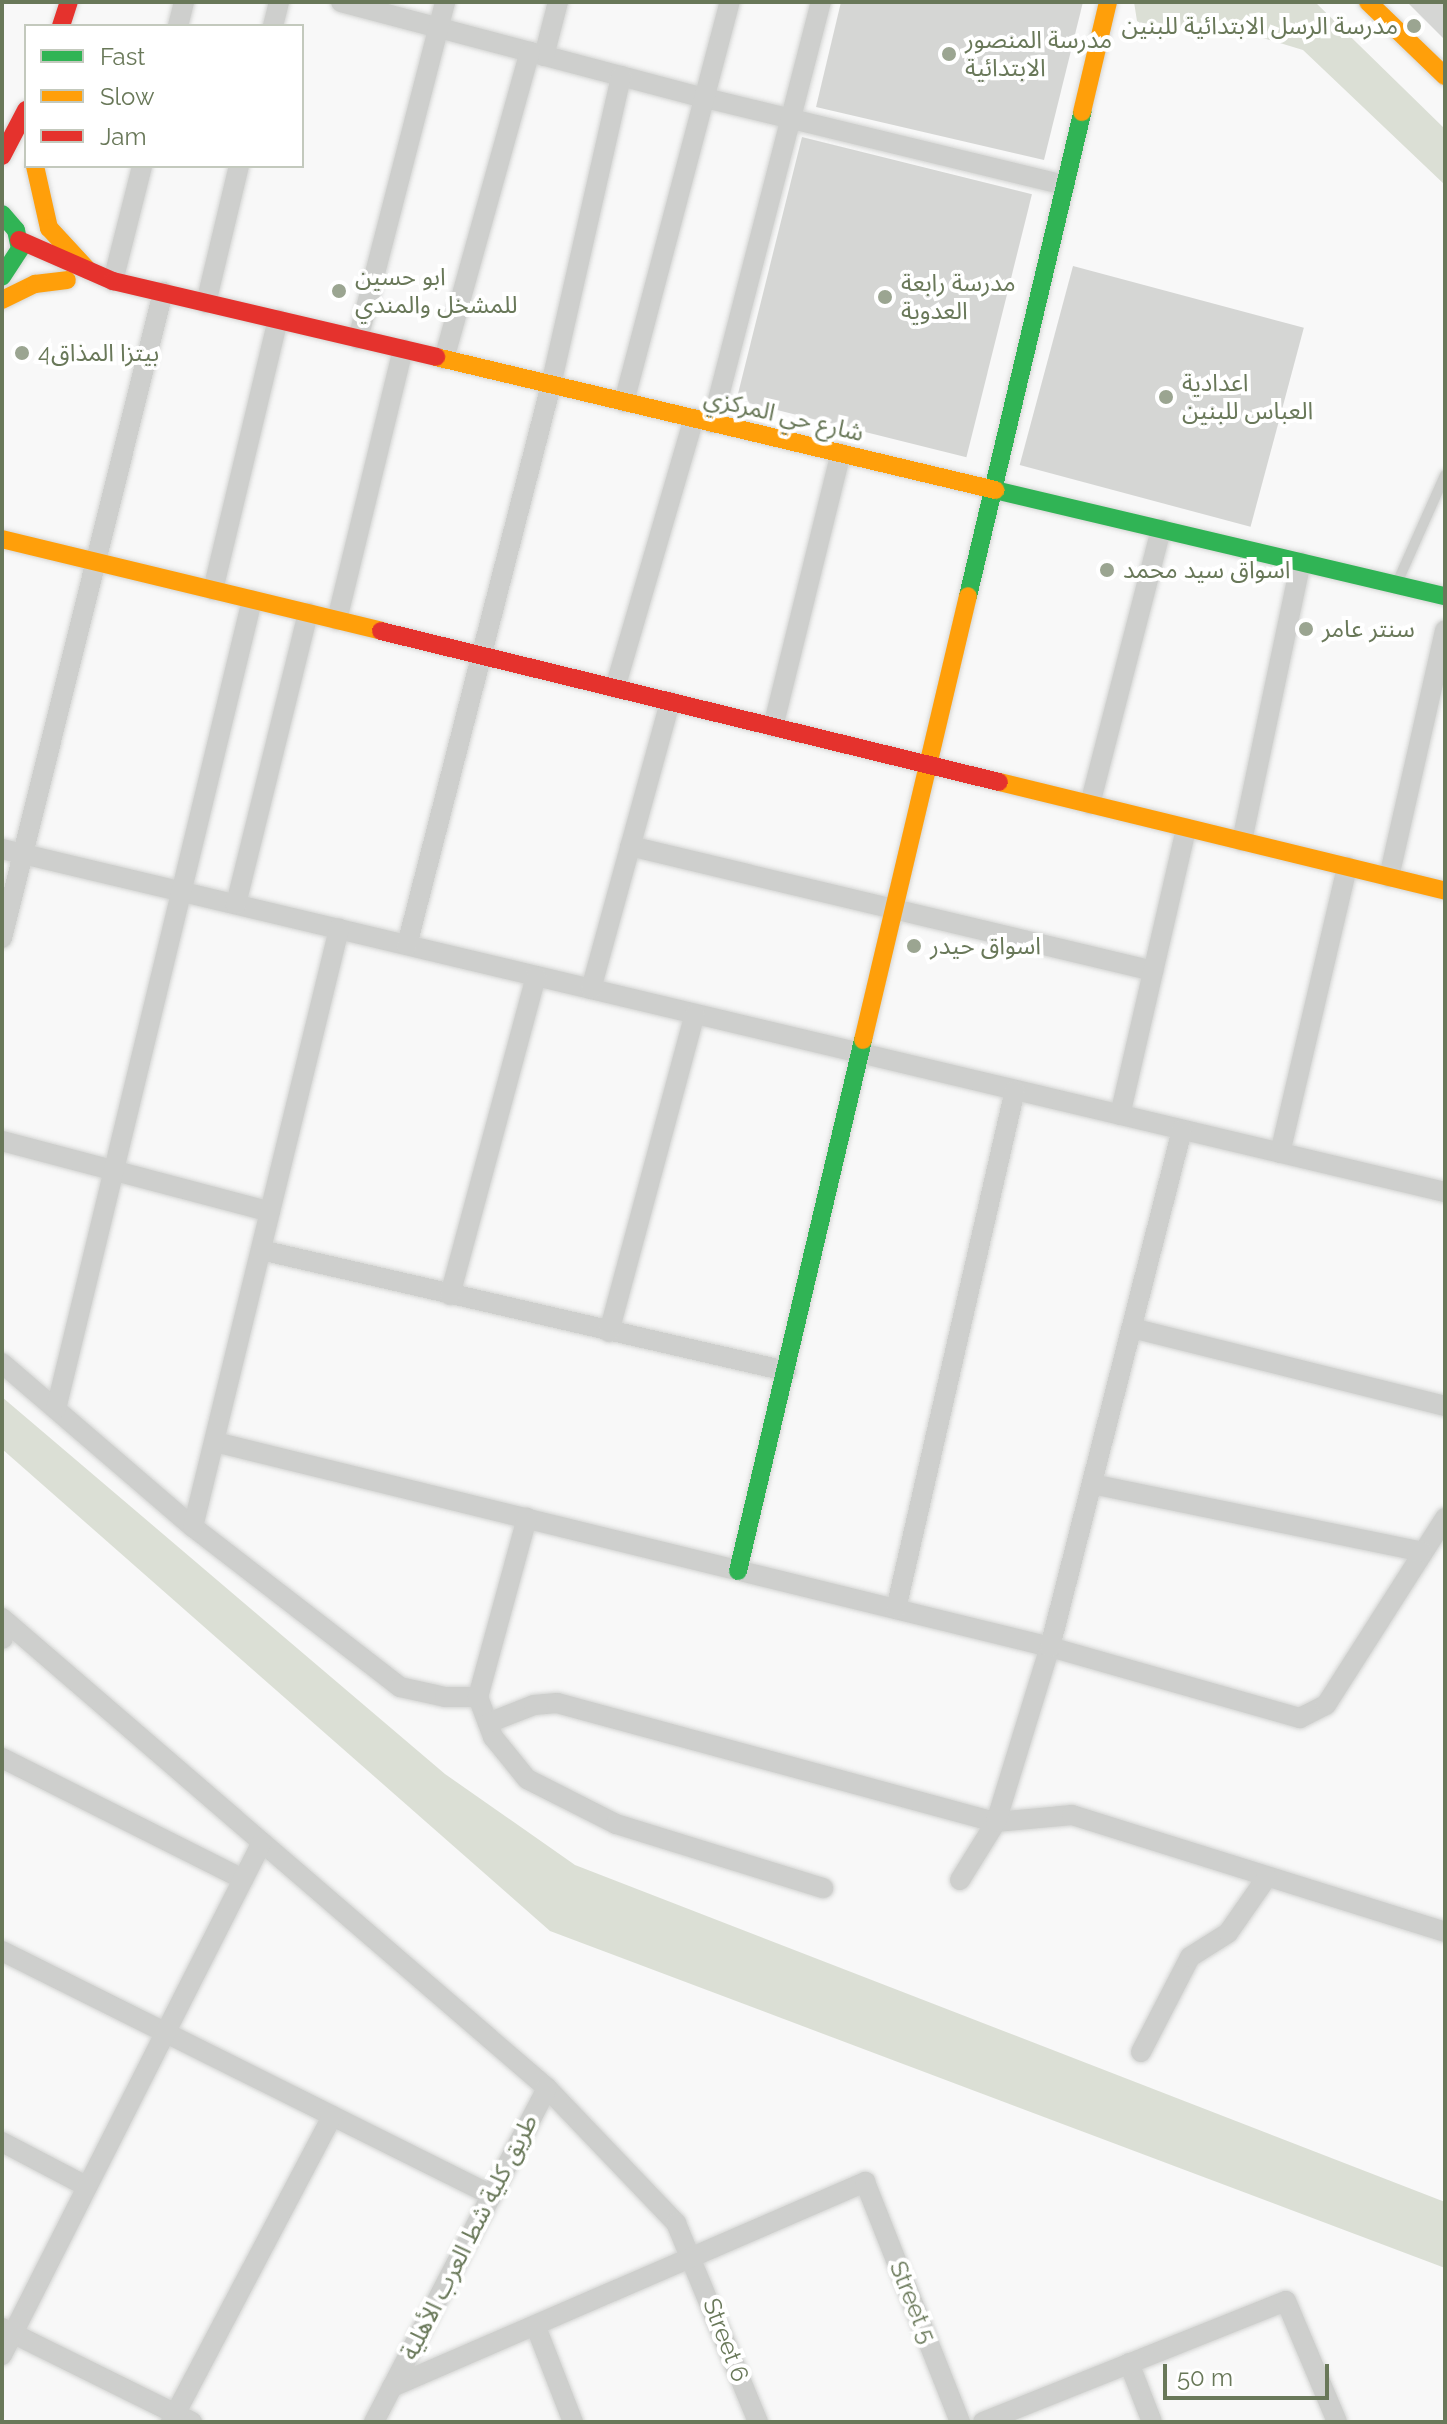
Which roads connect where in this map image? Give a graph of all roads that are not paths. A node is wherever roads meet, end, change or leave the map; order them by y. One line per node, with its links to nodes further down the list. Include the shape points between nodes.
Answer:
1 (69, 2): 11 (street)
2 (184, 2): 12 (street)
3 (279, 2): 13 (street)
4 (341, 2): 14 (street)
5 (445, 2): 14 (street)
6 (558, 2): 15 (street)
7 (730, 2): 18 (street)
8 (821, 2): 20 (street)
9 (1108, 2): 26 (street)
10 (1368, 2): 17 (street)
11 (62, 24)
12 (178, 24)
13 (274, 24)
14 (438, 28): 15 (street); 37 (street)
15 (537, 54): 16 (street); 39 (street)
16 (621, 76): 18 (street); 40 (street)
17 (1445, 76)
18 (705, 98): 20 (street); 41 (street)
19 (24, 114): 21 (street)
20 (791, 118): 26 (street); 42 (street)
21 (5, 149)
22 (32, 168): 28 (street)
23 (33, 168): 29 (street, via 49,228)
24 (141, 168): 32 (street)
25 (239, 168): 35 (street)
26 (1065, 185): 45 (street)
27 (2, 214): 28 (street)
28 (18, 235): 29 (street, شارع حي المركزي); 30 (street, via 18,258)
29 (88, 270): 32 (street, شارع حي المركزي)
30 (5, 275): 31 (street, شارع حي المركزي)
31 (67, 280): 32 (street, شارع حي المركزي); 34 (street, via 35,284)
32 (113, 281): 33 (street, شارع حي المركزي)
33 (163, 292): 35 (street, شارع حي المركزي); 48 (street)
34 (2, 300)
35 (206, 303): 36 (street, شارع حي المركزي)
36 (278, 320): 37 (street, شارع حي المركزي); 51 (street)
37 (358, 339): 38 (street, شارع حي المركزي)
38 (403, 349): 39 (street, شارع حي المركزي); 55 (street)
39 (444, 359): 40 (street, شارع حي المركزي)
40 (551, 385): 41 (street, شارع حي المركزي); 57 (street)
41 (624, 402): 42 (street, شارع حي المركزي)
42 (703, 421): 43 (street, شارع حي المركزي); 58 (street)
43 (841, 453): 45 (street, شارع حي المركزي); 60 (street)
44 (1445, 475): 50 (lane)
45 (994, 490): 46 (street, شارع حي المركزي); 61 (street)
46 (1161, 529): 49 (street, شارع حي المركزي); 62 (street)
47 (2, 539): 48 (street)
48 (96, 562): 51 (street); 67 (street)
49 (1301, 562): 50 (street, شارع حي المركزي); 64 (street)
50 (1396, 585): 52 (street, شارع حي المركزي)
51 (213, 590): 53 (street)
52 (1445, 596)
53 (252, 600): 54 (street); 71 (street)
54 (308, 613): 55 (street); 72 (street)
55 (337, 620): 57 (street)
56 (1445, 630): 69 (street)
57 (480, 655): 58 (street); 76 (street)
58 (615, 688): 59 (street)
59 (670, 702): 60 (street); 65 (street)
60 (773, 727): 61 (street)
61 (929, 765): 62 (street); 73 (street)
62 (1090, 804): 63 (street)
63 (1186, 828): 64 (street); 77 (street)
64 (1242, 841): 68 (street)
65 (630, 846): 73 (street); 79 (street)
66 (2, 849): 67 (street)
67 (23, 854): 71 (street); 75 (street)
68 (1347, 867): 69 (street); 86 (street)
69 (1389, 877): 70 (street)
70 (1445, 891)
71 (182, 892): 72 (street); 87 (street)
72 (236, 904): 74 (street)
73 (895, 910): 77 (street); 81 (street)
74 (339, 929): 76 (street); 89 (street)
75 (2, 938)
76 (407, 945): 78 (street)
77 (1153, 971): 83 (street)
78 (536, 976): 79 (street); 91 (street)
79 (591, 989): 80 (street)
80 (695, 1014): 81 (street); 93 (street)
81 (861, 1053): 82 (street); 95 (street)
82 (1015, 1090): 83 (street); 105 (street)
83 (1120, 1115): 84 (street)
84 (1182, 1130): 86 (street); 92 (street)
85 (2, 1141): 87 (street)
86 (1280, 1153): 88 (street)
87 (114, 1170): 89 (street); 97 (street)
88 (1444, 1187)
89 (270, 1212): 90 (street)
90 (261, 1250): 91 (street); 98 (street)
91 (450, 1295): 93 (street)
92 (1132, 1328): 96 (street); 99 (street)
93 (609, 1332): 95 (street)
94 (2, 1363): 97 (street)
95 (786, 1371): 104 (street)
96 (1445, 1406)
97 (56, 1409): 102 (street)
98 (215, 1442): 100 (street); 102 (street)
99 (1092, 1484): 103 (street); 107 (street)
100 (527, 1518): 104 (street); 108 (street)
101 (1445, 1518): 103 (street)
102 (193, 1527): 108 (street, via 400,1687 445,1697)
103 (1422, 1552): 107 (street, via 1326,1705 1300,1718)
104 (738, 1571): 105 (street)
105 (896, 1609): 107 (street)
106 (4, 1632): 112 (street, Street 6)
107 (1050, 1647): 111 (street)
108 (478, 1697): 109 (street)
109 (488, 1723): 111 (street, via 534,1705 557,1703); 116 (street, via 527,1779 603,1817)
110 (2, 1758): 114 (street)
111 (996, 1822): 113 (street, via 1072,1815); 115 (street)
112 (262, 1842): 114 (street); 121 (street, Street 6)
113 (1267, 1877): 117 (street); 120 (street, via 1234,1927 1190,1957)
114 (243, 1879): 119 (street)
115 (960, 1880)
116 (823, 1888)
117 (1445, 1932)
118 (2, 1951): 119 (street)
119 (164, 2032): 122 (street); 125 (street)
120 (1141, 2052)
121 (547, 2088): 126 (street, طريق كلية شط العرب الأهلية); 127 (street, Street 6, via 676,2223)
122 (332, 2116): 126 (street); 133 (street)
123 (2, 2142): 125 (street)
124 (865, 2182): 127 (street, طريق كلية شط العرب الأهلية); 137 (street, Street 5)
125 (86, 2186): 129 (street)
126 (491, 2195): 132 (street, طريق كلية شط العرب الأهلية)
127 (694, 2258): 128 (street, طريق كلية شط العرب الأهلية); 136 (street, Street 6)
128 (536, 2327): 132 (street, طريق كلية شط العرب الأهلية); 135 (street)
129 (7, 2331): 130 (street); 133 (street)
130 (2, 2355)
131 (1129, 2363): 138 (street); 139 (street); 140 (street, via 1286,2301)
132 (392, 2387): 134 (street, طريق كلية شط العرب الأهلية)
133 (180, 2419)
134 (374, 2422)
135 (573, 2422)
136 (758, 2422)
137 (960, 2422)
138 (983, 2422)
139 (1152, 2422)
140 (1337, 2422)

